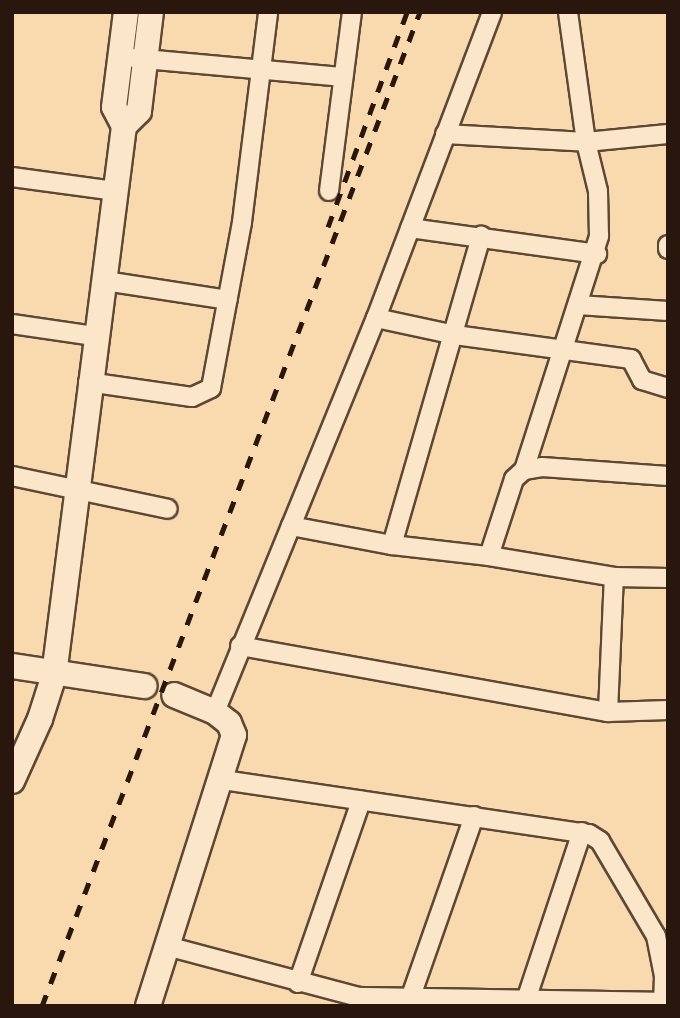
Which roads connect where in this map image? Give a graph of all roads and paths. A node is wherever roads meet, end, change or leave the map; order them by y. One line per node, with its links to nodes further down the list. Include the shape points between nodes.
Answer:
1 (126, 12): 7 (street)
2 (151, 12): 8 (street)
3 (268, 12): 9 (street)
4 (352, 12): 10 (street)
5 (492, 12): 12 (street)
6 (568, 12): 14 (street)
7 (120, 56): 8 (street); 11 (street, via 114,107)
8 (145, 60): 9 (street); 11 (street, via 139,111)
9 (260, 70): 10 (street); 22 (street)
10 (343, 78): 17 (street)
11 (124, 126): 16 (street)
12 (445, 134): 14 (street); 18 (street)
13 (668, 134): 14 (street)
14 (586, 142): 20 (street, via 598,191)
15 (12, 177): 16 (street)
16 (116, 191): 21 (street)
17 (328, 191)
18 (410, 228): 19 (street); 25 (street)
19 (481, 236): 20 (street); 27 (street)
20 (597, 254): 23 (street)
21 (105, 281): 22 (street); 28 (street)
22 (228, 300): 30 (street, via 215,379 204,394 192,397)
23 (578, 304): 24 (street); 29 (street)
24 (668, 311)
25 (376, 318): 27 (street); 37 (street)
26 (12, 324): 28 (street)
27 (455, 335): 29 (street); 38 (street)
28 (94, 336): 30 (street)
29 (561, 348): 31 (street, via 631,359 642,380); 32 (street)
30 (88, 382): 35 (street)
31 (668, 387)
32 (524, 470): 33 (street, via 542,467); 39 (street, via 514,479)
33 (668, 476)
34 (12, 477): 35 (street)
35 (76, 490): 36 (street); 44 (street)
36 (168, 509)
37 (290, 526): 38 (street); 42 (street)
38 (392, 545): 39 (street)
39 (489, 556): 40 (street)
40 (614, 577): 41 (street); 49 (street)
41 (668, 578)
42 (240, 646): 48 (street); 49 (street)
43 (12, 666): 44 (street)
44 (54, 675): 45 (street); 50 (street, via 40,719)
45 (145, 686)
46 (174, 695): 48 (street)
47 (668, 710): 49 (street)
48 (215, 712): 51 (street, via 229,723 234,735)
49 (608, 712)
50 (19, 749): 52 (street)
51 (223, 780): 53 (street); 56 (street)
52 (12, 781)
53 (361, 801): 54 (street); 57 (street)
54 (474, 816): 55 (street); 58 (street)
55 (582, 832): 60 (street); 62 (street, via 600,841 656,936 664,976)
56 (167, 946): 57 (street); 63 (street)
57 (298, 983): 59 (street)
58 (410, 999): 59 (street); 61 (street)
59 (336, 1000)
60 (526, 1000): 61 (street); 62 (street)
61 (482, 1003)
62 (663, 1004)
63 (148, 1006)

